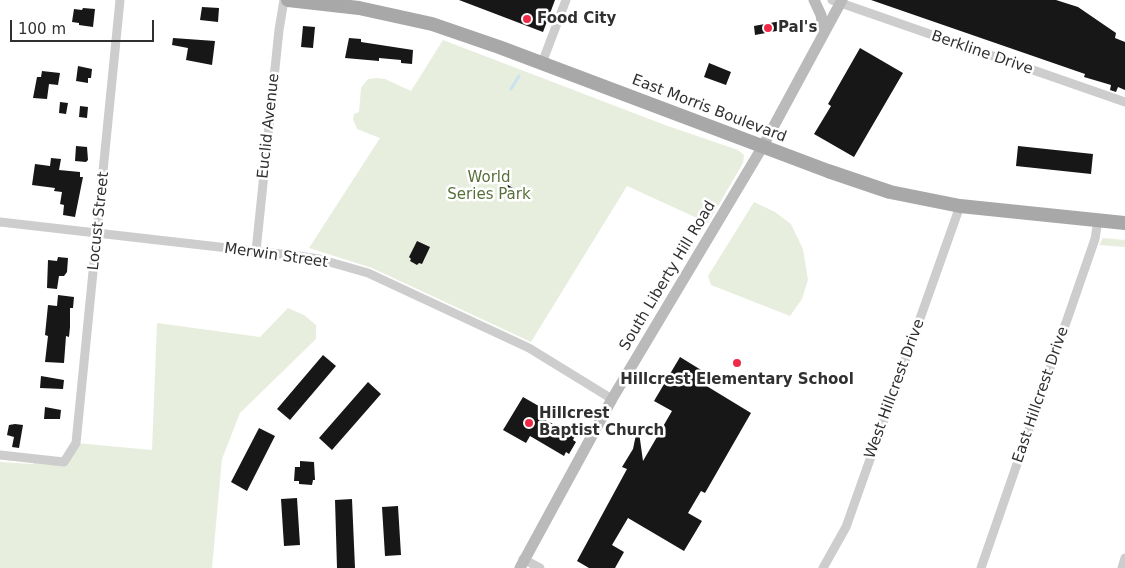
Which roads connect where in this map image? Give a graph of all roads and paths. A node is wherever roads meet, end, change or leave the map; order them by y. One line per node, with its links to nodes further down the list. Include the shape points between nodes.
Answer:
1 (120, 0): 14 (street, Locust Street)
2 (286, 0): 7 (main road, East Morris Boulevard, via 359,8 432,24); 15 (street, Euclid Avenue, via 277,51)
3 (566, 0): 7 (street)
4 (814, 0): 6 (street)
5 (838, 1): 6 (street, South Liberty Hill Road); 8 (street, Berkline Drive)
6 (824, 34): 9 (street, South Liberty Hill Road)
7 (542, 63): 9 (main road, East Morris Boulevard)
8 (1125, 102)
9 (763, 146): 10 (main road, East Morris Boulevard, via 890,192); 16 (street, South Liberty Hill Road)
10 (960, 206): 11 (main road, East Morris Boulevard); 21 (street, West Hillcrest Drive, via 846,527)
11 (1098, 220): 13 (main road, East Morris Boulevard); 22 (street, East Hillcrest Drive, via 1096,239)
12 (0, 222): 14 (street, Merwin Street)
13 (1125, 224)
14 (98, 234): 15 (street, Merwin Street); 17 (street, Locust Street, via 76,443 64,462)
15 (256, 252): 16 (street, Merwin Street, via 318,259 368,273 529,348)
16 (612, 399): 19 (street, South Liberty Hill Road)
17 (0, 456)
18 (1125, 558): 23 (street)
19 (521, 564): 20 (street)
20 (540, 568)
21 (823, 568)
22 (981, 568)
23 (1122, 568)

